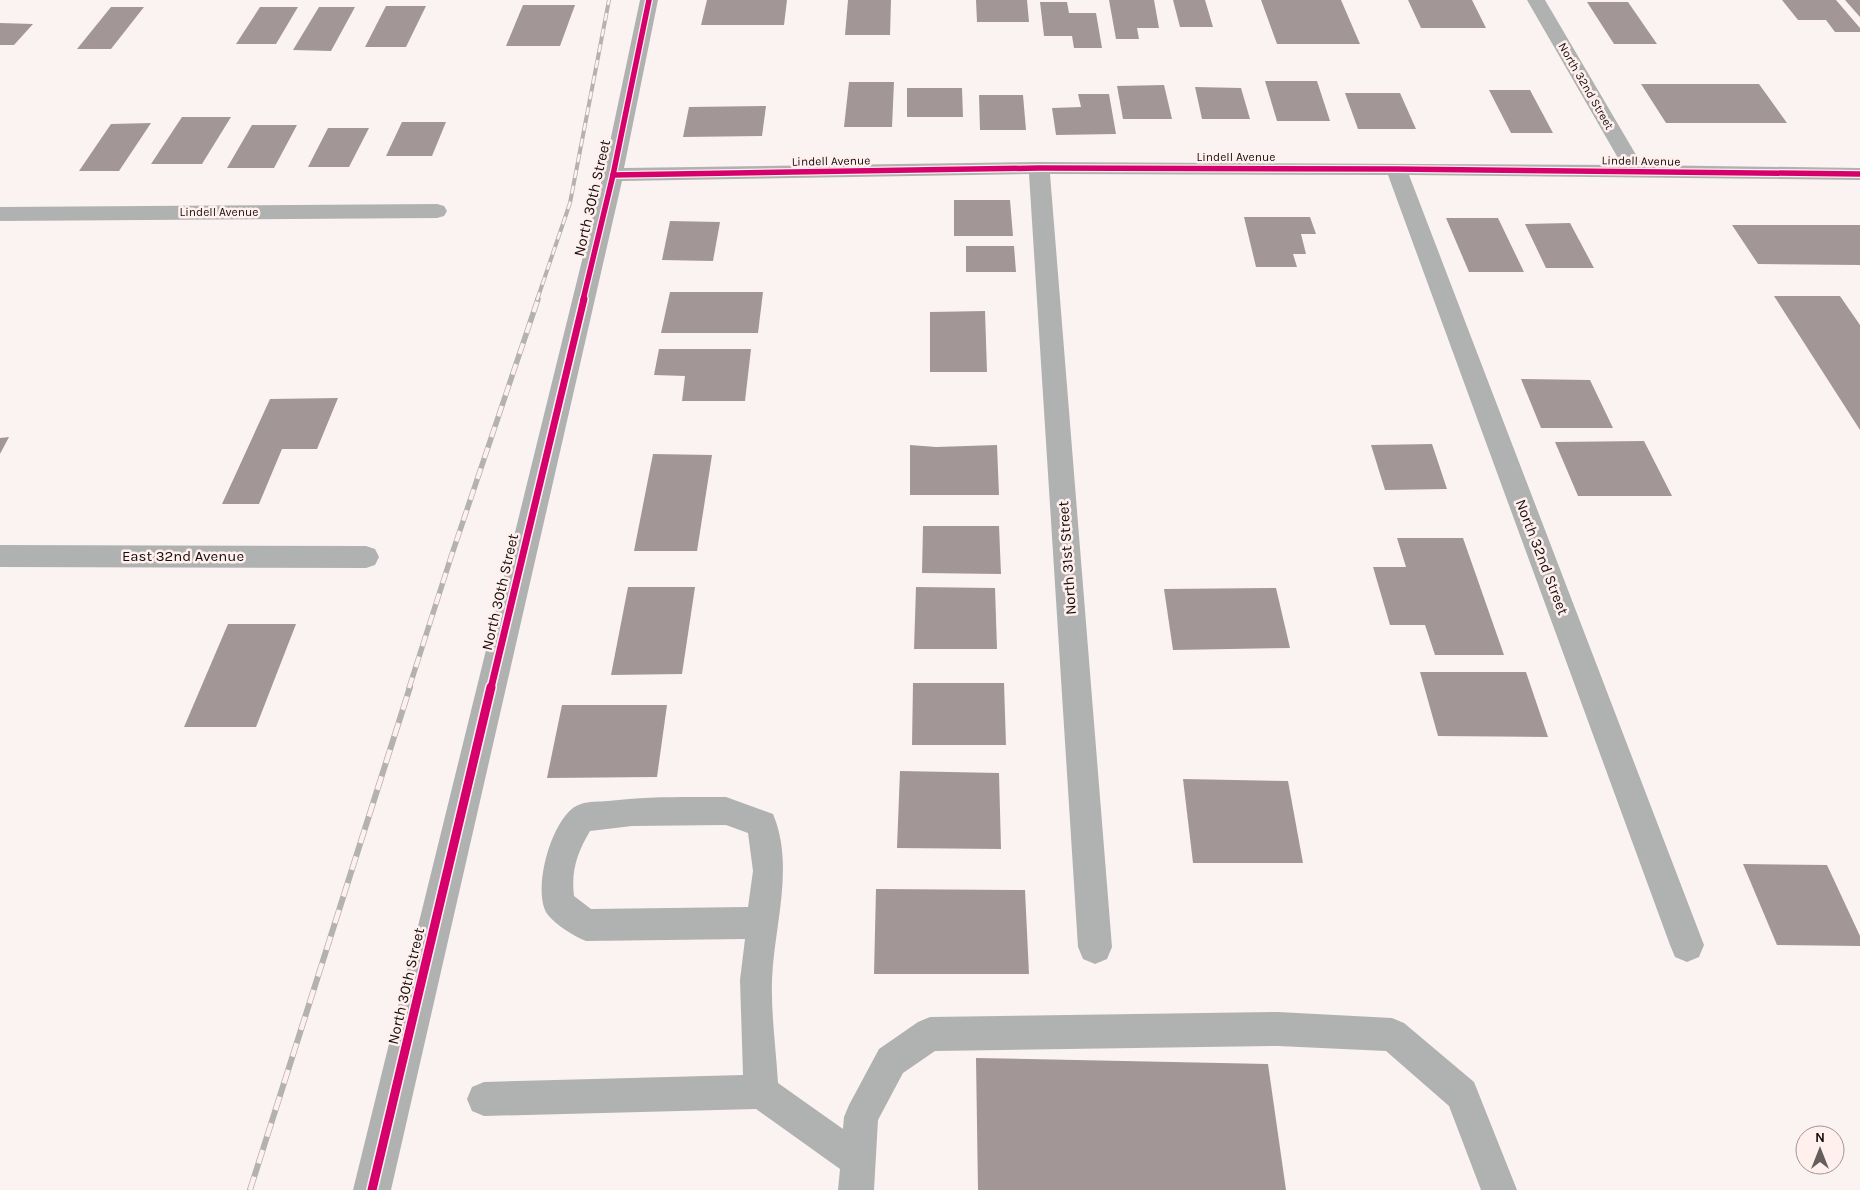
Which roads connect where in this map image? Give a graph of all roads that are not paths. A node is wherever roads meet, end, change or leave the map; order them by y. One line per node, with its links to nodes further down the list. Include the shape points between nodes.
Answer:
1 (649, 0): 7 (street, North 30th Street)
2 (1536, 0): 5 (street, North 32nd Street)
3 (1039, 168): 4 (street, Lindell Avenue); 7 (street, Lindell Avenue); 14 (street, North 31st Street)
4 (1396, 169): 5 (street, Lindell Avenue); 13 (street, North 32nd Street)
5 (1636, 172): 6 (street, Lindell Avenue)
6 (1860, 174)
7 (613, 176): 18 (street, North 30th Street)
8 (437, 211): 9 (street, Lindell Avenue)
9 (0, 214)
10 (0, 556): 11 (street, East 32nd Avenue)
11 (366, 557)
12 (762, 923): 12 (lane, via 768,872 762,824 726,811 632,812 580,818 562,848 556,882 559,904 586,925); 15 (lane, via 756,980)
13 (1687, 945)
14 (1095, 947)
15 (761, 1092): 16 (lane); 17 (lane)
16 (484, 1099)
17 (856, 1175): 19 (lane, via 861,1117 891,1061 930,1034 1278,1029 1392,1035 1462,1094)
18 (372, 1190)
19 (1499, 1190)

